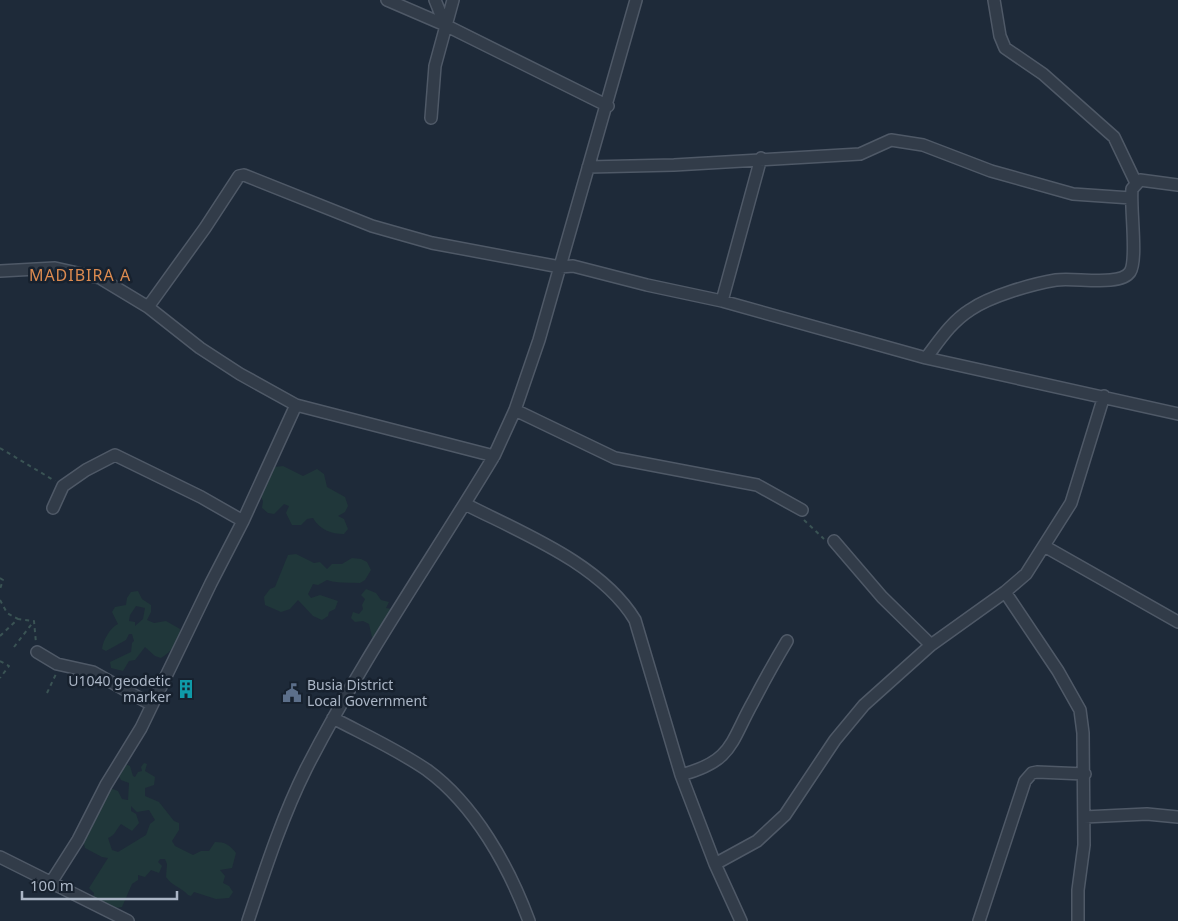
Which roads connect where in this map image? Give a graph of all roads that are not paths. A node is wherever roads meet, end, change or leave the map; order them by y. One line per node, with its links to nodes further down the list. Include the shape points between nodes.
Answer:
1 (387, 0): 6 (street)
2 (435, 0): 6 (street)
3 (453, 0): 6 (street)
4 (636, 0): 7 (street)
5 (994, 0): 11 (street, via 1005,48 1043,74 1114,137)
6 (445, 25): 7 (street); 8 (street, via 435,66)
7 (608, 106): 10 (street)
8 (431, 118)
9 (761, 158): 10 (street, via 674,165); 13 (street, via 860,154 891,140 922,145 991,171 1073,194); 16 (street)
10 (588, 166): 14 (street)
11 (1136, 183): 12 (street, via 1140,180); 13 (street)
12 (1178, 185)
13 (1131, 198): 18 (street, via 1133,258 1130,272 1123,279 1055,280 990,301 961,317)
14 (560, 267): 16 (street, via 573,266); 17 (street, via 432,243 372,226 244,175 238,176); 21 (street)
15 (0, 272): 17 (street, via 55,268 100,278)
16 (722, 301): 18 (street)
17 (148, 307): 20 (street, via 216,358)
18 (926, 358): 19 (street)
19 (1104, 396): 22 (street); 29 (street, via 1071,503)
20 (296, 405): 23 (street); 27 (street)
21 (515, 410): 23 (street); 26 (street, via 615,458 757,485)
22 (1178, 414)
23 (494, 456): 24 (street)
24 (465, 504): 36 (street); 38 (street, via 579,566 625,603 635,620)
25 (52, 508): 27 (street, via 63,486 115,456)
26 (802, 510)
27 (243, 521): 35 (street)
28 (834, 541): 33 (street, via 882,597)
29 (1044, 546): 30 (street, via 1026,574); 31 (street)
30 (1005, 592): 33 (street); 37 (street, via 1080,710)
31 (1178, 622)
32 (787, 641): 38 (street, via 726,752 706,768)
33 (931, 645): 42 (street, via 864,705 835,740 785,815 757,841)
34 (37, 652): 35 (street, via 57,664 93,672)
35 (152, 705): 43 (street, via 78,840)
36 (334, 718): 45 (street, via 282,825); 46 (street, via 427,770 457,795 470,810 514,882)
37 (1085, 774): 39 (street); 48 (street, via 1044,771 1029,775 1022,786)
38 (681, 775): 42 (street)
39 (1084, 817): 40 (street, via 1147,814); 49 (street)
40 (1178, 817)
41 (0, 857): 43 (street)
42 (715, 864): 47 (street)
43 (50, 884): 44 (street)
44 (128, 921)
45 (248, 921)
46 (529, 921)
47 (741, 921)
48 (979, 921)
49 (1078, 921)

